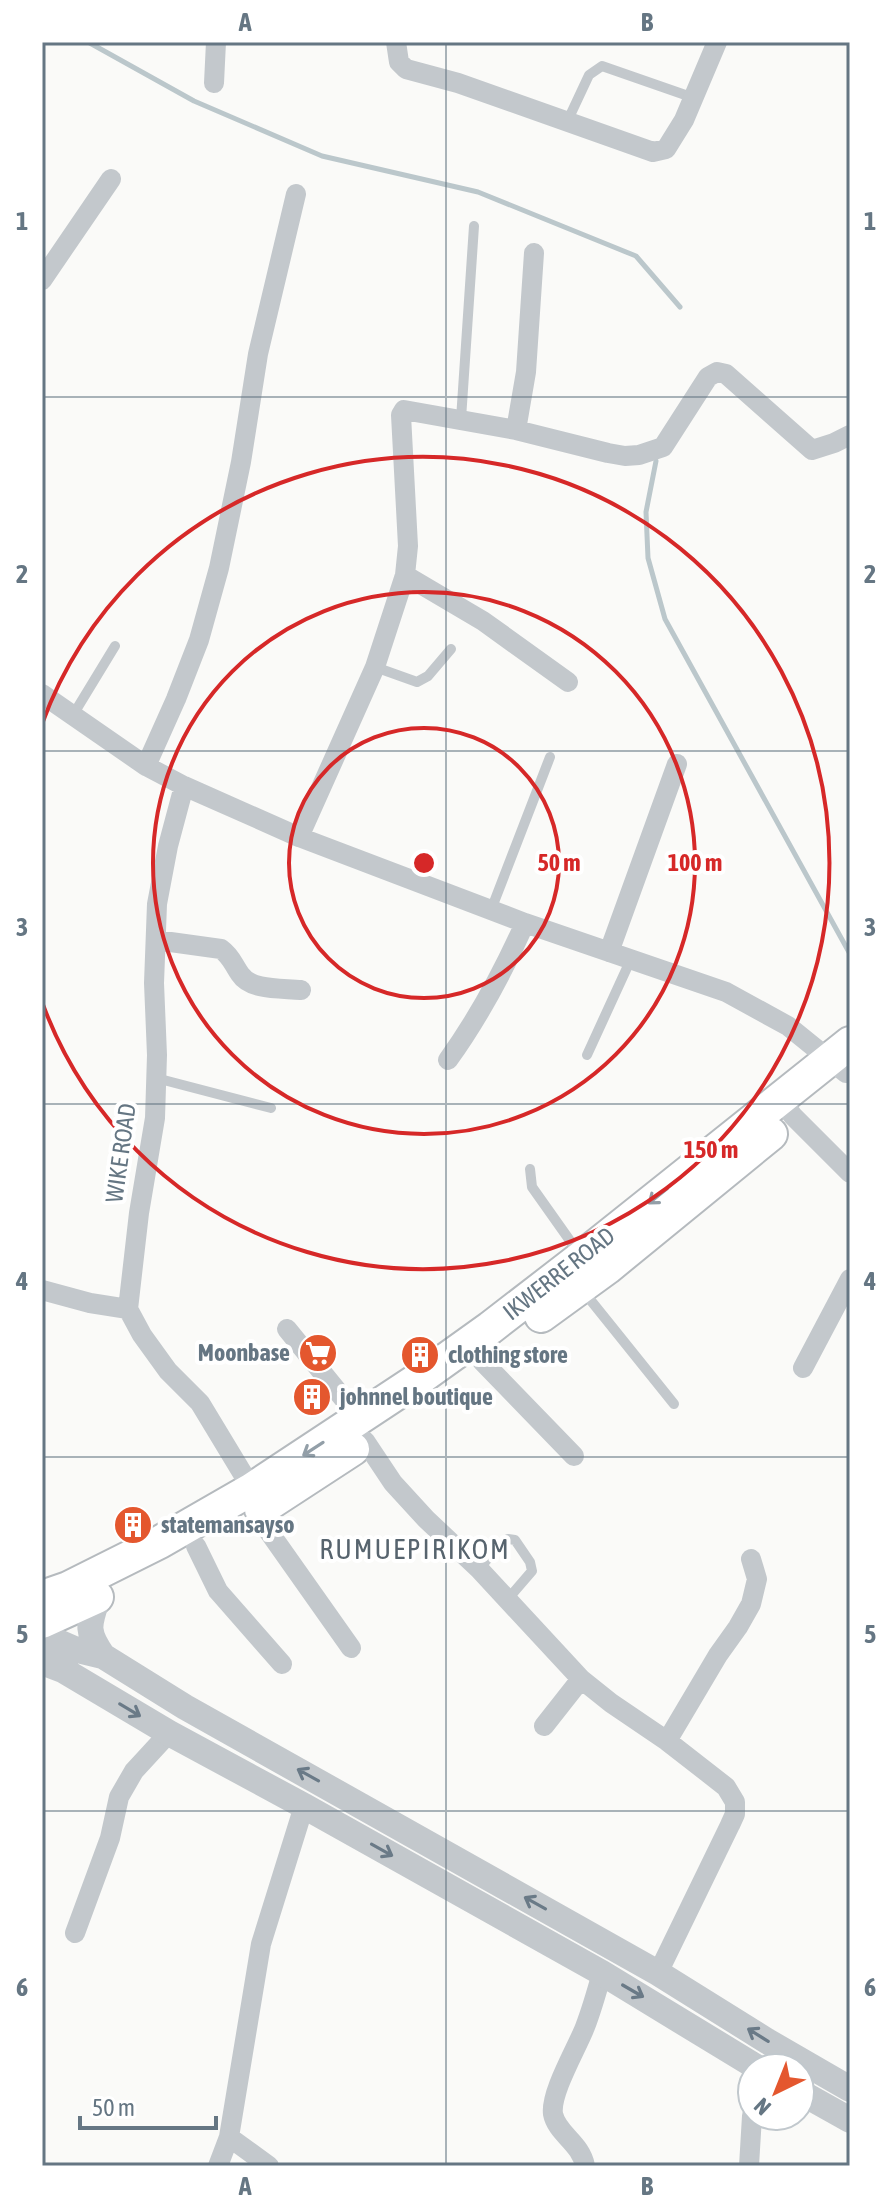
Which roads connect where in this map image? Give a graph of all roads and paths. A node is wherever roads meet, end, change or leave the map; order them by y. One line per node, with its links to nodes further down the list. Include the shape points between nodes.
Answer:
1 (216, 42): 4 (street)
2 (396, 42): 6 (street, via 399,62 406,69)
3 (717, 42): 5 (street)
4 (214, 83)
5 (694, 98): 6 (street, via 666,149 653,152); 6 (lane, via 602,66 589,75)
6 (567, 122)
7 (111, 179): 11 (street)
8 (296, 194): 24 (street, via 258,354 219,568 199,640)
9 (474, 226): 12 (lane)
10 (534, 253): 13 (street, via 526,372)
11 (42, 280)
12 (461, 419): 13 (street); 15 (street, via 402,412)
13 (516, 430): 14 (street, via 608,453 639,455 663,447 708,377 717,372 726,374 812,450)
14 (850, 435)
15 (405, 575): 18 (street); 19 (street, via 483,621)
16 (115, 646): 21 (lane)
17 (451, 649): 18 (lane, via 417,682)
18 (375, 667): 26 (street)
19 (568, 682)
20 (42, 694): 21 (street)
21 (73, 715): 24 (street)
22 (550, 757): 27 (lane)
23 (677, 764): 30 (street)
24 (146, 766): 25 (street)
25 (184, 786): 26 (street); 29 (street, WIKE ROAD, via 157,904)
26 (299, 837): 27 (street)
27 (491, 910): 28 (street)
28 (525, 923): 30 (street); 34 (street, via 478,1015)
29 (156, 940): 32 (street, via 221,949 252,985); 36 (street, WIKE ROAD)
30 (609, 952): 31 (street)
31 (631, 959): 33 (lane); 35 (street, via 726,992)
32 (301, 990)
33 (587, 1055)
34 (448, 1060)
35 (844, 1061): 38 (main road, IKWERRE ROAD)
36 (156, 1078): 37 (lane); 44 (street, WIKE ROAD)
37 (271, 1108)
38 (786, 1108): 40 (street); 41 (main road, IKWERRE ROAD)
39 (530, 1169): 41 (lane, via 532,1187)
40 (850, 1173)
41 (581, 1272): 46 (main road, IKWERRE ROAD); 48 (lane); 49 (main road, IKWERRE ROAD, via 490,1328)
42 (850, 1279): 47 (street)
43 (42, 1290): 44 (street)
44 (128, 1309): 51 (street, via 168,1371 200,1403)
45 (287, 1329): 49 (street)
46 (482, 1361): 49 (main road, IKWERRE ROAD); 50 (street)
47 (803, 1368)
48 (674, 1404)
49 (362, 1430): 51 (main road, IKWERRE ROAD); 54 (street, via 393,1483)
50 (574, 1456)
51 (254, 1501): 52 (main road, IKWERRE ROAD); 56 (main road, IKWERRE ROAD, via 160,1542); 57 (street)
52 (196, 1546): 56 (main road, IKWERRE ROAD); 59 (street, via 218,1591)
53 (751, 1559): 63 (street, via 757,1579 751,1604)
54 (479, 1569): 55 (street); 55 (lane, via 500,1544 515,1540 532,1571)
55 (507, 1600): 60 (street)
56 (55, 1625): 58 (street, via 74,1649); 58 (street, via 90,1617); 62 (street, one-way to 62)
57 (351, 1648)
58 (103, 1656): 67 (street, one-way to 58)
59 (282, 1664)
60 (581, 1679): 61 (street); 63 (street)
61 (544, 1726)
62 (169, 1733): 64 (street); 65 (street, via 134,1771 119,1797 110,1838)
63 (667, 1741): 67 (street, via 726,1787 735,1814)
64 (304, 1806): 66 (street, one-way to 66); 73 (street, via 261,1944)
65 (75, 1933)
66 (602, 1973): 68 (street, one-way to 68); 76 (street, via 553,2104 553,2116 581,2152)
67 (658, 1973): 69 (street, one-way to 67)
68 (736, 2056)
69 (850, 2089)
70 (816, 2101): 71 (street)
71 (850, 2120)
72 (751, 2132): 77 (street)
73 (229, 2137): 74 (street); 75 (street)
74 (218, 2166)
75 (269, 2166)
76 (585, 2166)
77 (749, 2166)

